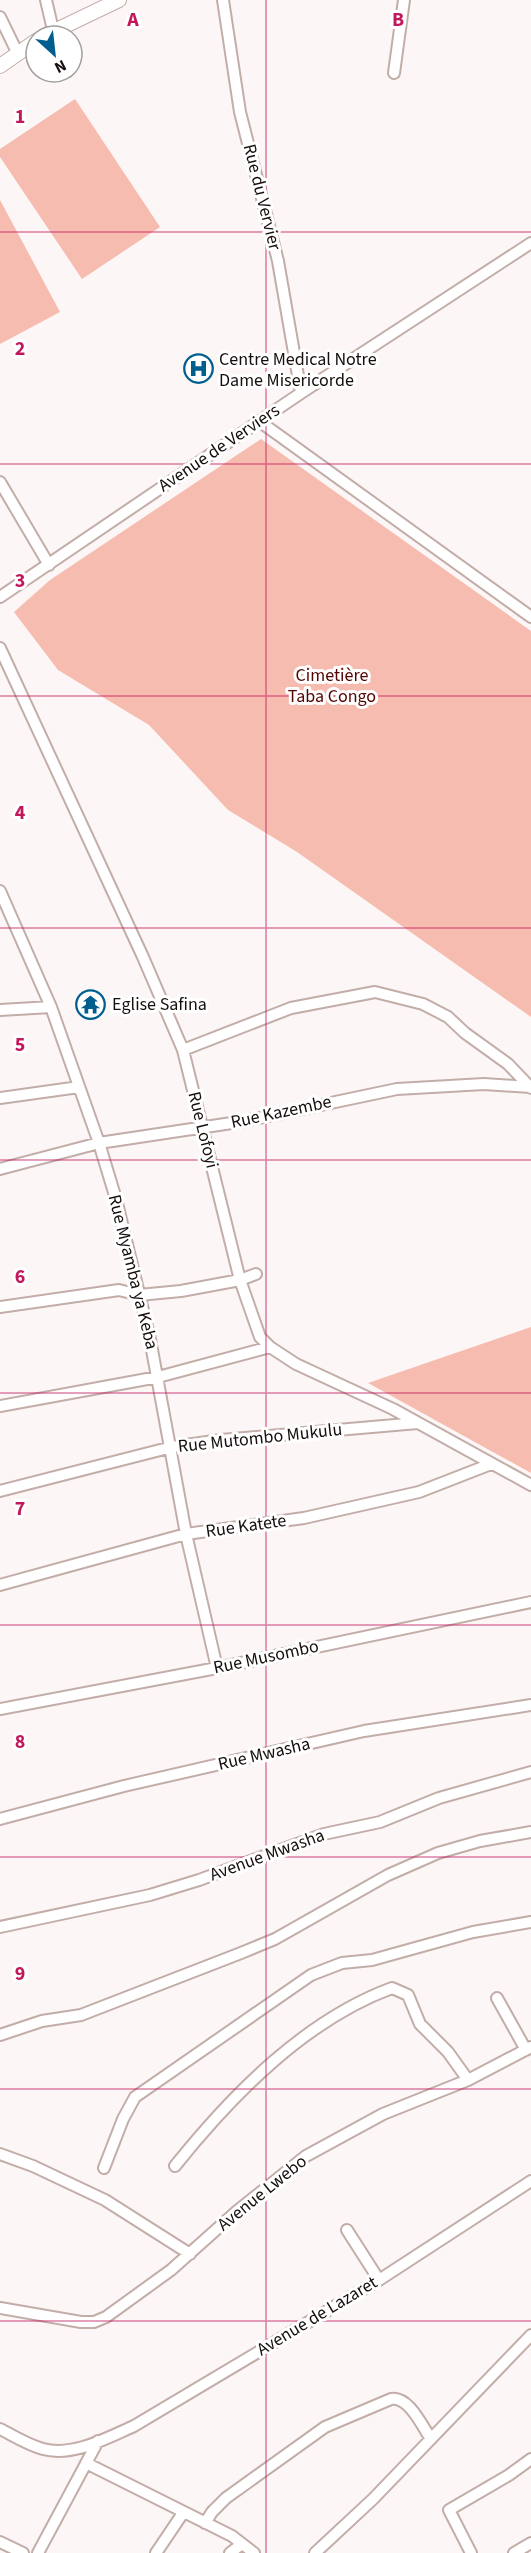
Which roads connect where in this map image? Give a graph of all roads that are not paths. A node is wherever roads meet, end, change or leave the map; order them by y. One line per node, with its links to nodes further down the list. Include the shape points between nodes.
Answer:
1 (45, 0): 6 (street)
2 (117, 0): 7 (main road)
3 (223, 0): 13 (street, Rue du Vervier, via 240,112 278,261)
4 (404, 0): 11 (street)
5 (0, 17): 9 (street)
6 (47, 24)
7 (67, 24)
8 (24, 50): 9 (main road)
9 (18, 54): 10 (main road)
10 (0, 66)
11 (394, 73)
12 (531, 243): 13 (street, Avenue de Verviers)
13 (300, 393): 14 (street, Avenue de Verviers)
14 (259, 421): 16 (street, Avenue de Verviers); 18 (street)
15 (0, 482): 16 (street)
16 (49, 565): 17 (street, Avenue de Verviers)
17 (0, 597)
18 (531, 617)
19 (0, 648): 23 (street, Rue Lofoyi)
20 (0, 891): 21 (street, Rue Myamba ya Keba)
21 (51, 1007): 22 (street); 24 (street, Rue Myamba ya Keba)
22 (0, 1010)
23 (183, 1050): 25 (street, via 291,1008 375,992 423,1004 448,1017); 27 (street, Rue Lofoyi)
24 (79, 1087): 26 (street); 28 (street, Rue Myamba ya Keba)
25 (531, 1087): 27 (street, Rue Kazembe, via 492,1084 397,1089)
26 (0, 1098)
27 (202, 1128): 28 (street, Rue Kazembe); 31 (street, Rue Lofoyi)
28 (99, 1143): 29 (street, Rue Kazembe); 32 (street, Rue Myamba ya Keba)
29 (0, 1169)
30 (256, 1274): 31 (street)
31 (240, 1280): 32 (street); 34 (street, Rue Lofoyi, via 256,1328)
32 (139, 1295): 33 (street, via 119,1290); 35 (street, Rue Myamba ya Keba)
33 (0, 1307)
34 (270, 1347): 35 (street); 37 (street, Rue Lofoyi, via 316,1374)
35 (158, 1377): 36 (street); 38 (street, Rue Myamba ya Keba)
36 (0, 1406)
37 (418, 1423): 38 (street, Rue Mutombo Mukulu); 39 (street, Rue Lofoyi)
38 (172, 1447): 41 (street, Rue Mutombo Mukulu); 42 (street, Rue Myamba ya Keba)
39 (491, 1464): 40 (street, Rue Lofoyi); 42 (street, Rue Katete, via 419,1492 304,1518)
40 (531, 1485)
41 (0, 1491)
42 (186, 1534): 43 (street, Rue Katete); 45 (street, Rue Myamba ya Keba)
43 (0, 1585)
44 (531, 1602): 45 (street, Rue Musombo)
45 (217, 1668): 47 (street, Rue Musombo)
46 (531, 1704): 49 (street, Rue Mwasha, via 364,1731)
47 (0, 1708)
48 (531, 1772): 52 (street, Avenue Mwasha, via 439,1798 373,1824 324,1834 150,1895)
49 (0, 1819)
50 (531, 1832): 54 (street, via 438,1853 388,1875 291,1930 241,1953 81,2015 42,2021)
51 (531, 1922): 59 (street, via 473,1932 372,1960 342,1963 311,1975 135,2097)
52 (0, 1928)
53 (497, 1998): 55 (street)
54 (0, 2035)
55 (528, 2049): 56 (street, Avenue Lwebo)
56 (468, 2080): 58 (street, via 448,2052 420,2024 408,1995 392,1988 313,2030 253,2080 205,2128); 62 (street, Avenue Lwebo, via 382,2114 306,2156)
57 (0, 2154): 62 (street, via 105,2200)
58 (175, 2166)
59 (104, 2168)
60 (531, 2181): 63 (street, Avenue de Lazaret)
61 (347, 2230): 63 (street)
62 (190, 2254): 64 (street, Avenue Lwebo, via 117,2310 94,2322)
63 (379, 2280): 68 (street, Avenue de Lazaret, via 134,2426)
64 (0, 2308)
65 (531, 2335): 67 (street)
66 (0, 2429): 68 (street, Avenue de Lazaret, via 43,2449 61,2451)
67 (431, 2439): 72 (street, via 405,2402 392,2399 325,2427 226,2498); 81 (street)
68 (98, 2441): 70 (street)
69 (531, 2459): 82 (street, via 449,2510)
70 (86, 2463): 71 (street); 77 (street)
71 (183, 2513): 72 (street); 78 (street)
72 (205, 2523): 75 (street)
73 (0, 2542): 76 (street)
74 (531, 2543): 83 (street)
75 (242, 2544): 79 (street); 80 (street)
76 (23, 2553)
77 (38, 2553)
78 (156, 2553)
79 (230, 2553)
80 (254, 2553)
81 (315, 2553)
82 (471, 2553)
83 (514, 2553)

